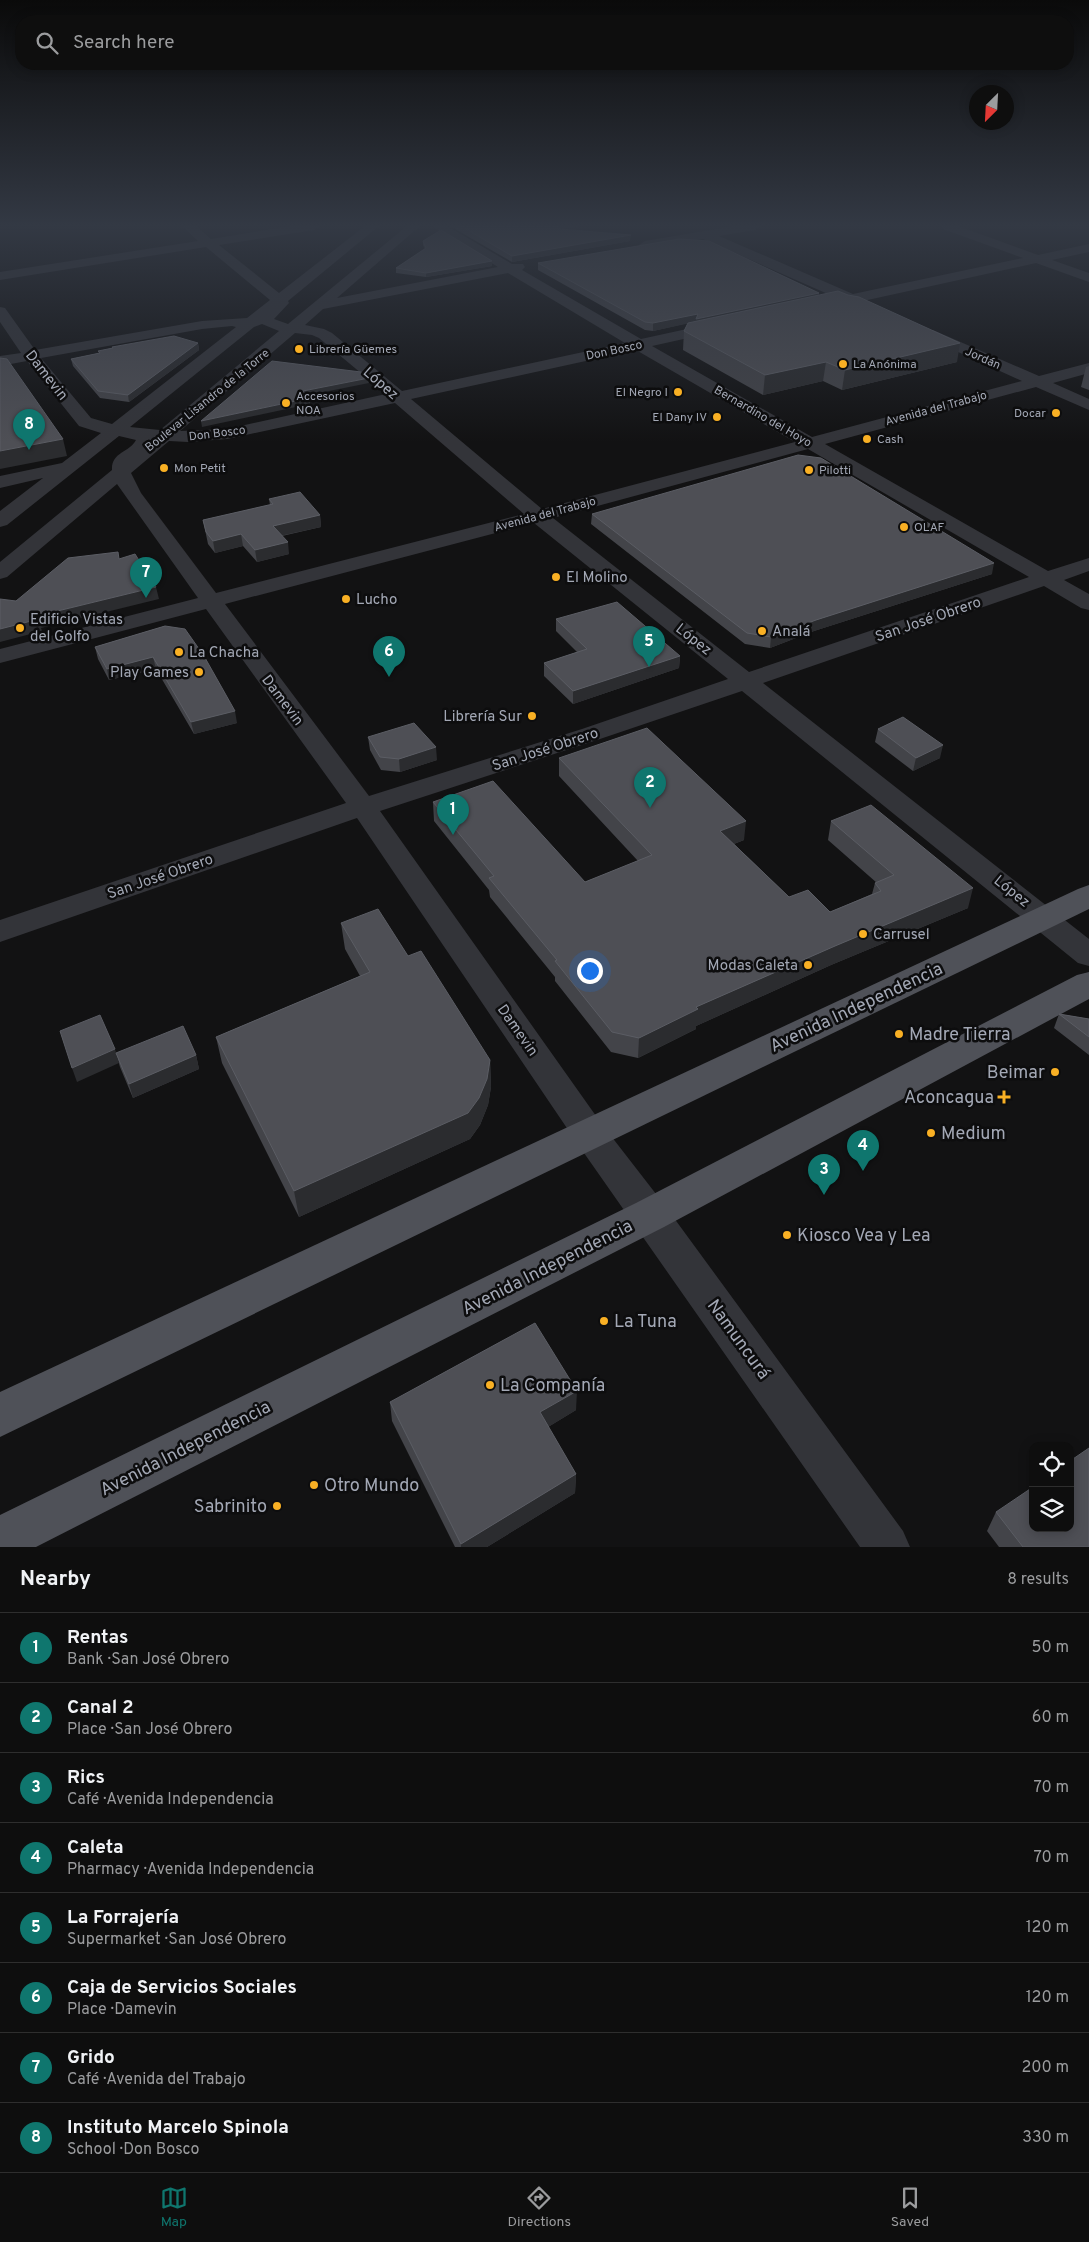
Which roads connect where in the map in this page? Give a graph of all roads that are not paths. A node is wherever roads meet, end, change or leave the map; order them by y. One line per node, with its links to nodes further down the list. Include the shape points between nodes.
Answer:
1 (283, 298): 12 (street); 13 (street, via 265,319)
2 (318, 298): 13 (street)
3 (328, 298): 8 (street, Boulevar Lisandro de la Torre)
4 (352, 298): 8 (street)
5 (559, 298): 16 (street, Bernardino del Hoyo)
6 (855, 298): 7 (street)
7 (851, 299): 9 (street); 10 (street)
8 (318, 307): 13 (street, Boulevar Lisandro de la Torre)
9 (812, 307)
10 (878, 310)
11 (0, 311): 17 (street, Damevin)
12 (251, 323): 13 (street, López); 17 (street, López, via 202,325); 23 (street)
13 (294, 324): 21 (street, López, via 326,336); 25 (street, Boulevar Lisandro de la Torre)
14 (735, 324): 16 (street, Don Bosco)
15 (913, 326): 20 (street, Jordán)
16 (639, 345): 21 (street, Don Bosco); 26 (street, Bernardino del Hoyo)
17 (31, 356): 18 (street, López); 23 (street, Damevin, via 85,422)
18 (0, 361)
19 (1089, 368): 20 (street, Avenida del Trabajo)
20 (1037, 382): 22 (street, Jordán); 26 (street, Avenida del Trabajo)
21 (396, 396): 24 (street, Don Bosco); 34 (street, López)
22 (1089, 405)
23 (127, 432): 25 (street, Don Bosco); 28 (street, via 99,443); 29 (street, via 146,441 122,460)
24 (227, 434): 25 (street, Don Bosco); 27 (street, via 172,445)
25 (162, 436): 27 (street, Boulevar Lisandro de la Torre)
26 (809, 443): 34 (street, Avenida del Trabajo); 38 (street, Bernardino del Hoyo)
27 (136, 458): 29 (street, Boulevar Lisandro de la Torre)
28 (78, 460): 30 (street, via 46,472); 32 (street)
29 (121, 471): 31 (street, Boulevar Lisandro de la Torre); 33 (street, Damevin)
30 (0, 482)
31 (104, 486): 32 (street, via 78,484); 33 (street); 37 (street, Boulevar Lisandro de la Torre)
32 (39, 490): 35 (street)
33 (132, 494): 39 (street, Damevin)
34 (538, 516): 39 (street, Avenida del Trabajo); 42 (street, López)
35 (0, 521)
36 (1089, 564): 38 (street, San José Obrero)
37 (0, 573)
38 (1047, 579): 40 (street, Bernardino del Hoyo); 42 (street, San José Obrero)
39 (209, 600): 41 (street, Avenida del Trabajo); 43 (street, Damevin)
40 (1089, 603)
41 (0, 656)
42 (746, 680): 43 (street, San José Obrero, via 591,734); 45 (street, López)
43 (363, 806): 46 (street, San José Obrero); 49 (street, Damevin)
44 (1089, 896): 45 (main road, Avenida Independencia)
45 (1044, 918): 47 (street, López); 49 (main road, Avenida Independencia)
46 (0, 931)
47 (1089, 955)
48 (1089, 984): 50 (main road, Avenida Independencia)
49 (589, 1133): 50 (street, Namuncurá); 51 (main road, Avenida Independencia)
50 (650, 1215): 52 (main road, Avenida Independencia); 53 (street, Namuncurá)
51 (0, 1415)
52 (0, 1540)
53 (887, 1547)

